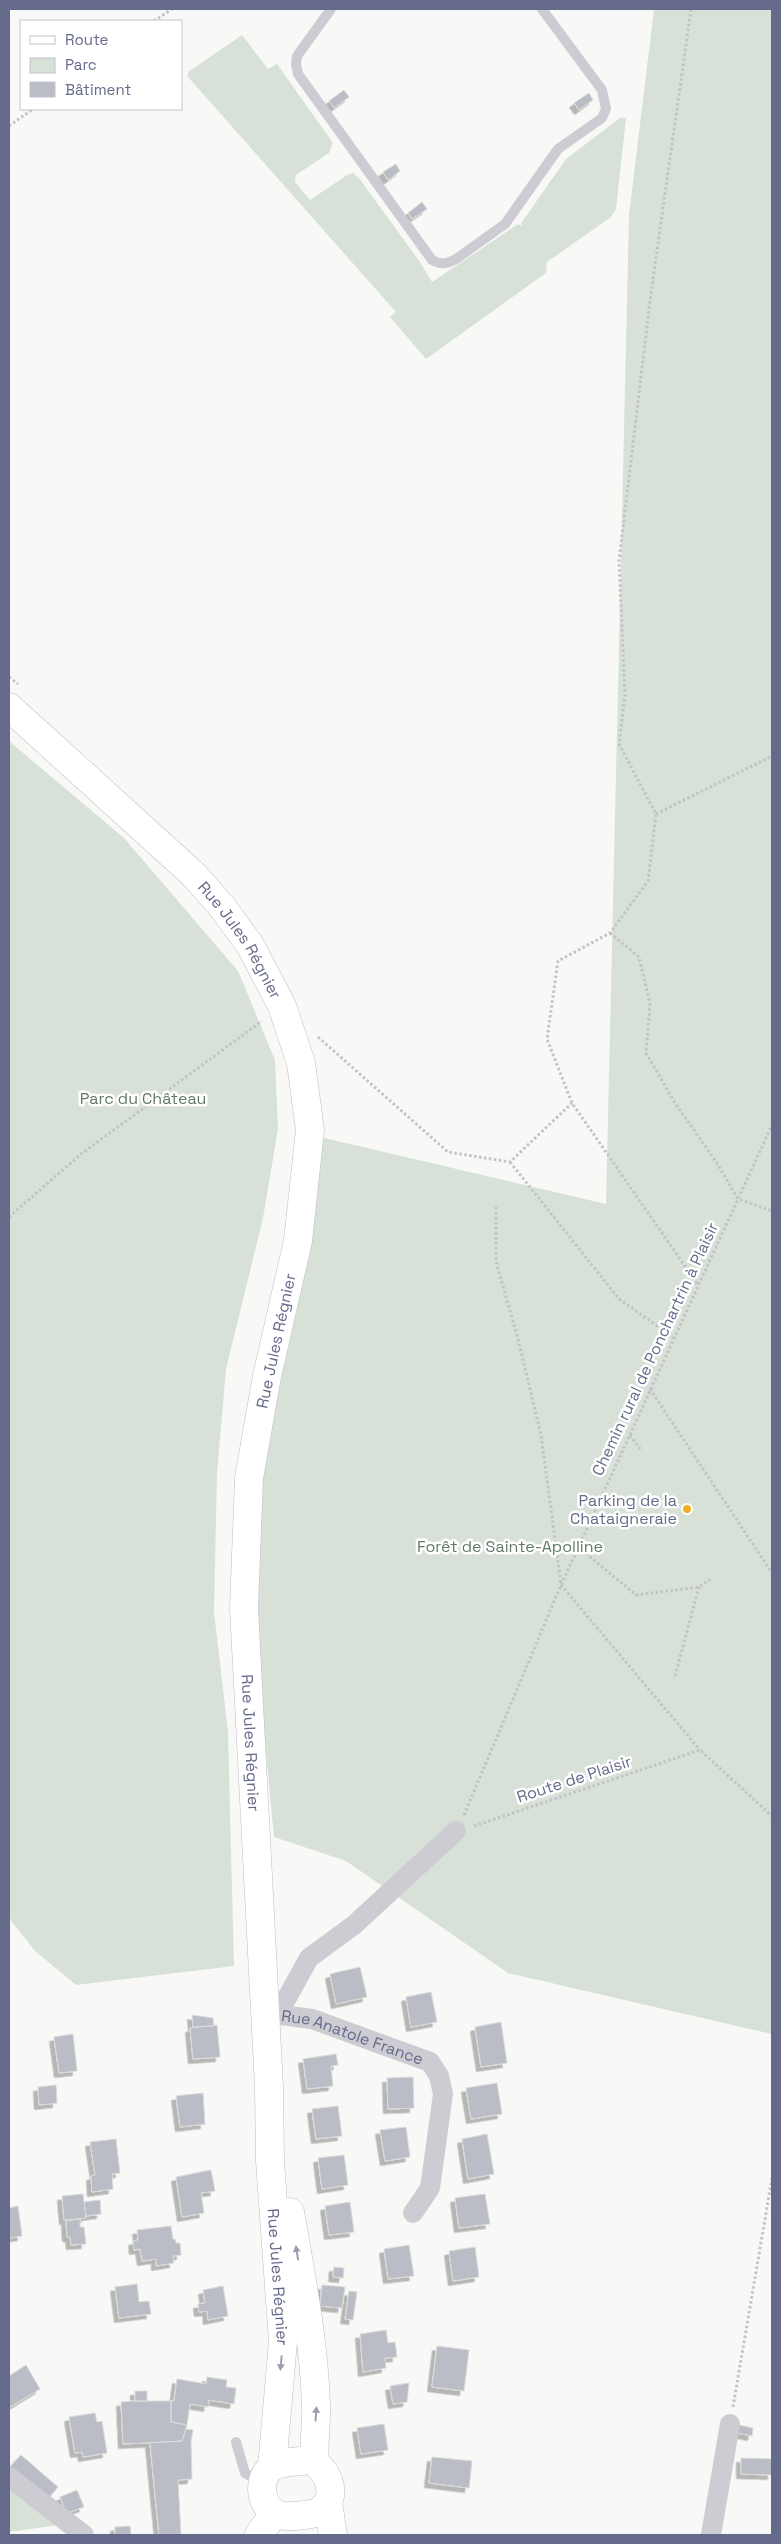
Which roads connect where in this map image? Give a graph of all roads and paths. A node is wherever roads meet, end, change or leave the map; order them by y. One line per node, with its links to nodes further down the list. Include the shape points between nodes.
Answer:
1 (172, 9): 5 (path)
2 (331, 9): 3 (lane, via 297,56 298,74 432,260 440,264 448,264 505,224 558,149 602,118 606,109 602,90)
3 (542, 9)
4 (691, 9): 11 (path, via 618,561 625,695 619,744)
5 (156, 20)
6 (32, 110): 7 (path)
7 (9, 126)
8 (9, 676): 9 (path)
9 (16, 698): 13 (street, Rue Jules Régnier, via 194,875 223,908 250,945)
10 (772, 756): 11 (path)
11 (656, 814): 12 (path, via 648,880)
12 (610, 933): 15 (path, via 558,961 547,1039); 18 (path, via 639,957 650,1003 646,1053)
13 (282, 1006): 21 (path, via 81,1154); 36 (street, Rue Jules Régnier, via 300,1063 310,1130 298,1241 267,1376 249,1478 244,1608)
14 (315, 1034): 17 (path, via 448,1152)
15 (572, 1103): 17 (path); 22 (path)
16 (772, 1125): 18 (path, Chemin rural de Ponchartrin à Plaisir)
17 (510, 1162): 23 (path, via 619,1299)
18 (738, 1199): 20 (path); 22 (path, Chemin rural de Ponchartrin à Plaisir)
19 (496, 1207): 30 (path, via 496,1262 541,1435)
20 (772, 1211)
21 (9, 1217)
22 (698, 1284): 23 (path, Chemin rural de Ponchartrin à Plaisir)
23 (673, 1337): 24 (path, Chemin rural de Ponchartrin à Plaisir)
24 (650, 1389): 25 (path, Chemin rural de Ponchartrin à Plaisir); 28 (path)
25 (630, 1434): 26 (path); 27 (path, Chemin rural de Ponchartrin à Plaisir)
26 (641, 1450)
27 (578, 1547): 30 (path, Chemin rural de Ponchartrin à Plaisir); 31 (path, via 636,1595)
28 (772, 1573)
29 (712, 1578): 31 (path)
30 (561, 1585): 33 (path); 35 (path, Chemin rural de Ponchartrin à Plaisir)
31 (700, 1587): 32 (path)
32 (675, 1676)
33 (700, 1750): 34 (path); 35 (path, Route de Plaisir)
34 (772, 1816)
35 (456, 1831): 36 (street, via 354,1925 309,1958)
36 (271, 2013): 37 (street, Rue Jules Régnier); 39 (street, Rue Anatole France, via 312,2019 430,2062 439,2076 442,2094 430,2188)
37 (269, 2087): 42 (street, Rue Jules Régnier, one-way to 37, via 316,2406 310,2340); 43 (street, Rue Jules Régnier, one-way to 43, via 270,2161 283,2342)
38 (772, 2178): 40 (path)
39 (413, 2213)
40 (730, 2424): 51 (street)
41 (236, 2442): 43 (lane, via 245,2473)
42 (315, 2462): 43 (street, via 309,2460); 45 (street, via 327,2478 331,2493)
43 (267, 2475): 46 (street, via 265,2501)
44 (9, 2477): 47 (street)
45 (328, 2502): 46 (street, via 321,2510); 50 (street)
46 (286, 2514): 48 (street); 49 (street)
47 (84, 2535)
48 (259, 2535)
49 (325, 2535)
50 (333, 2535)
51 (711, 2535)

